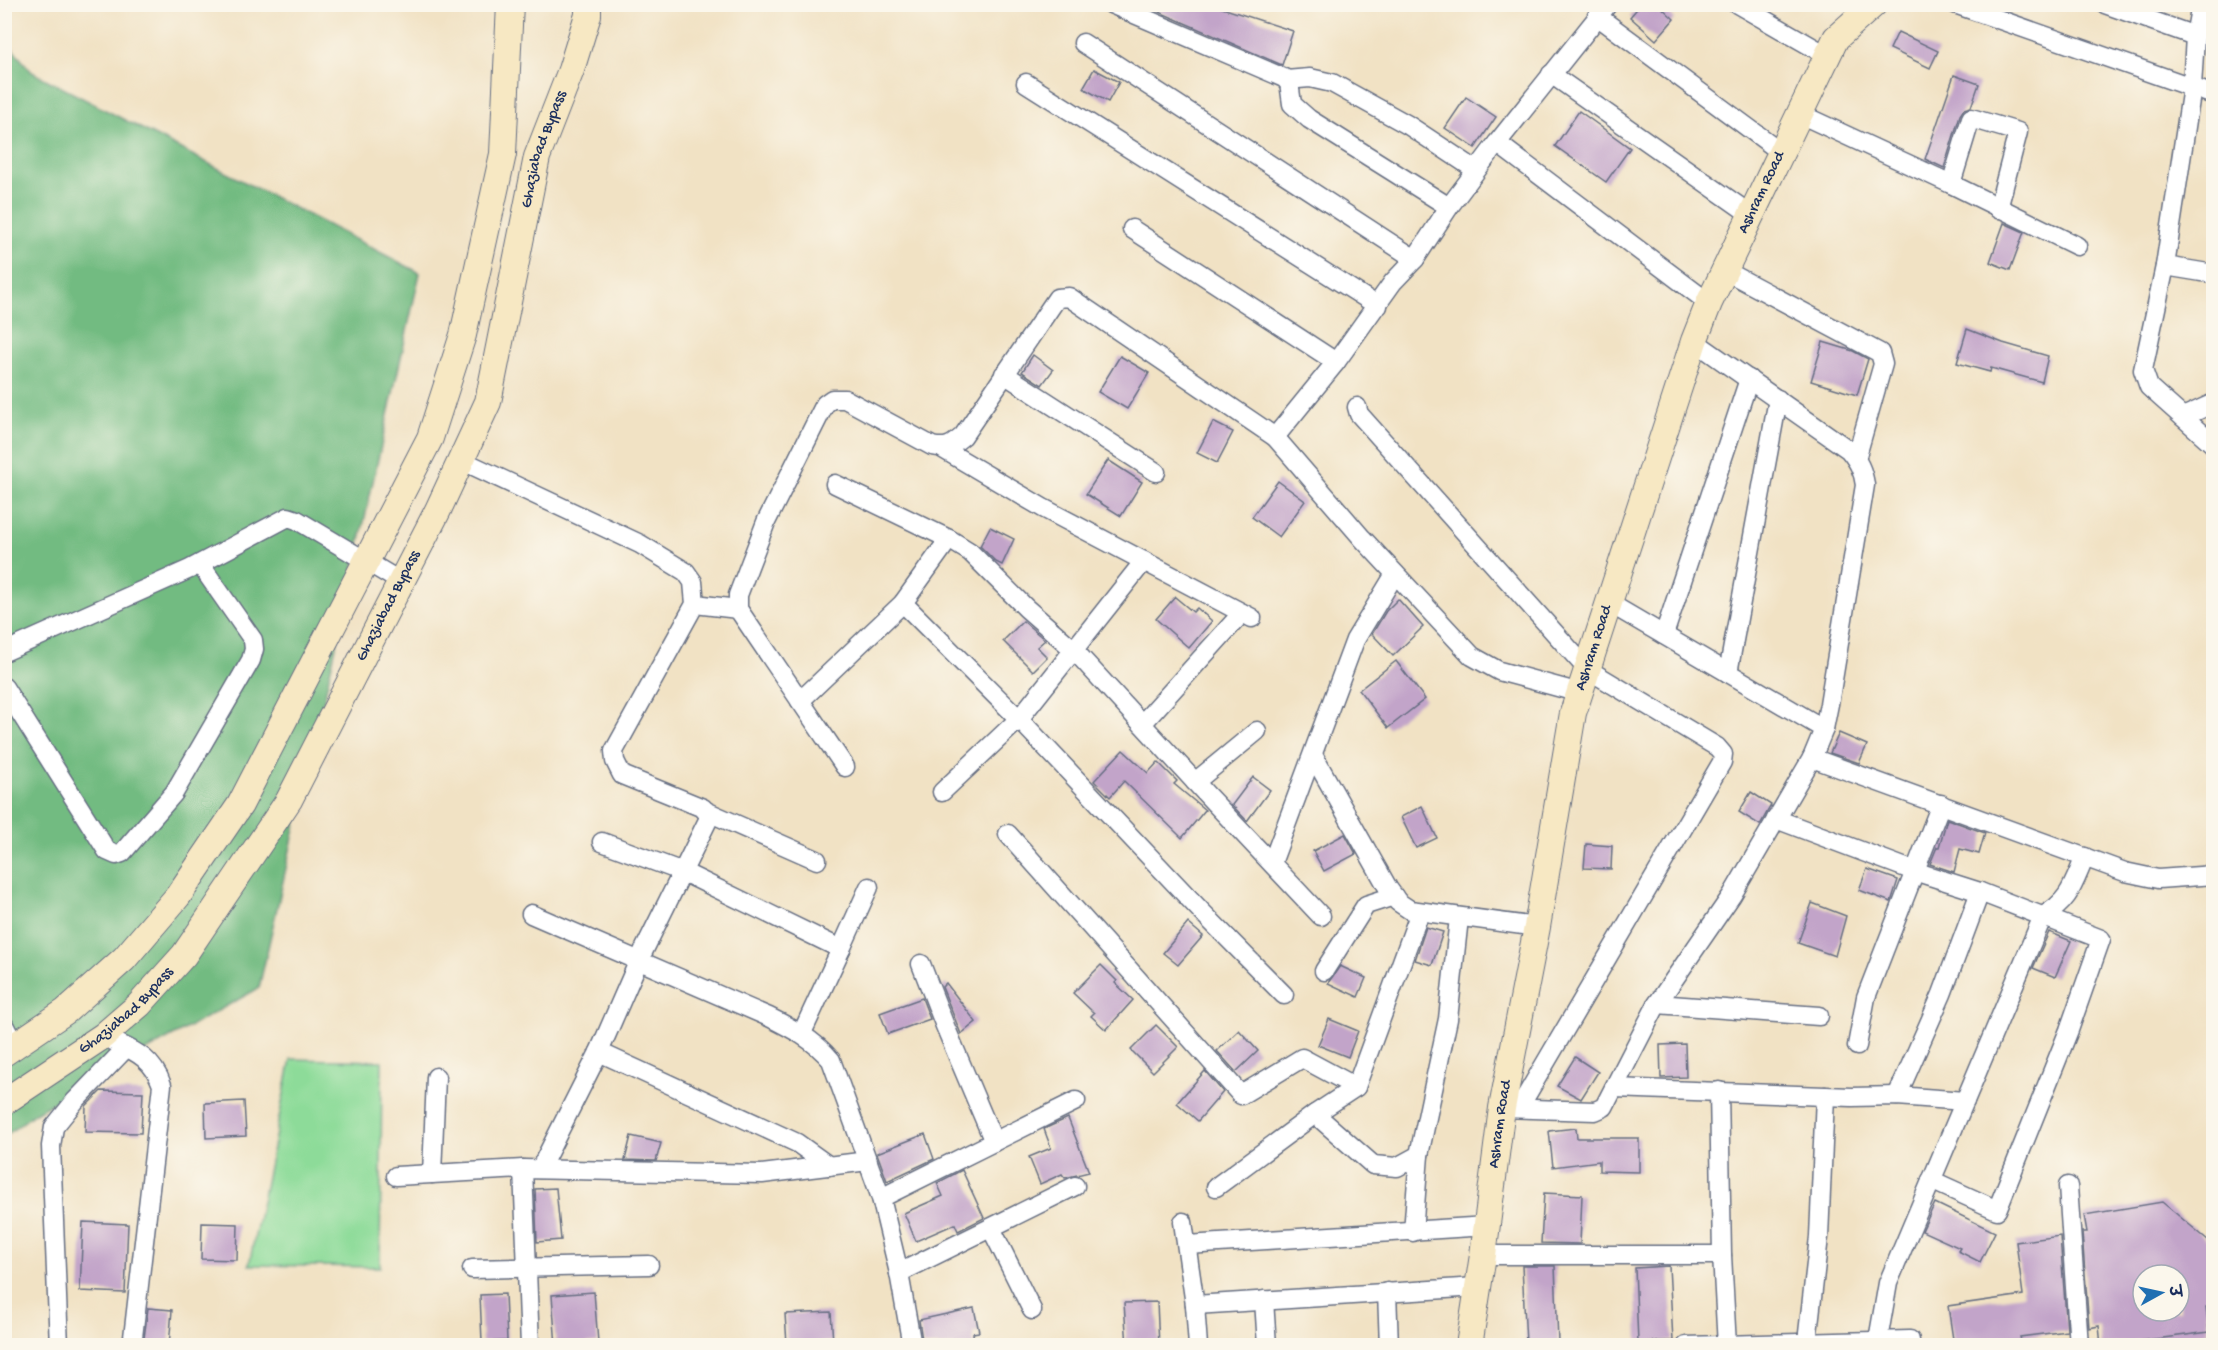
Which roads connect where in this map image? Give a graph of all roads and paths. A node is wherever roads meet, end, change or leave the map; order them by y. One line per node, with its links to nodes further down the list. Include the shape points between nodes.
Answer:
1 (510, 4): 51 (main road, via 503,154 463,336 430,438)
2 (588, 4): 46 (main road, Ghaziabad Bypass, via 571,70 537,157 488,402)
3 (1111, 4): 14 (street)
4 (1737, 4): 12 (street)
5 (1874, 4): 12 (main road, Ashram Road, via 1836,38)
6 (1955, 4): 16 (street)
7 (2105, 4): 10 (street)
8 (2201, 4): 10 (street)
9 (1602, 10): 13 (street); 20 (street)
10 (2195, 36): 16 (street)
11 (1083, 43): 28 (street)
12 (1828, 56): 18 (main road, Ashram Road)
13 (1551, 74): 19 (street); 25 (street)
14 (1286, 80): 21 (street, via 1310,78 1332,83 1408,125); 23 (street, via 1292,104 1309,120)
15 (1026, 83): 33 (street)
16 (2192, 87): 17 (street); 29 (street)
17 (2214, 95)
18 (1800, 114): 20 (main road, Ashram Road); 22 (street)
19 (1497, 143): 21 (street); 32 (street)
20 (1781, 152): 25 (main road, Ashram Road)
21 (1476, 170): 23 (street)
22 (1951, 184): 24 (street); 24 (street, via 1971,117 2018,132)
23 (1449, 207): 28 (street)
24 (1998, 209): 27 (street)
25 (1750, 214): 30 (main road, Ashram Road)
26 (1132, 229): 35 (street)
27 (2077, 246)
28 (1415, 259): 33 (street, via 1393,282)
29 (2165, 266): 31 (street); 41 (street, via 2143,370 2149,387)
30 (1724, 270): 32 (main road, Ashram Road); 45 (street, via 1880,353 1883,364)
31 (2214, 274)
32 (1709, 303): 34 (main road, Ashram Road)
33 (1378, 306): 35 (street)
34 (1694, 340): 37 (street); 56 (main road, Ashram Road)
35 (1336, 362): 42 (street)
36 (1004, 374): 42 (street, via 1057,298 1070,297); 44 (street, via 963,436); 47 (street)
37 (1749, 379): 38 (street); 59 (street)
38 (1778, 399): 45 (street, via 1850,450); 62 (street)
39 (2214, 403): 41 (street)
40 (1357, 407): 63 (street)
41 (2183, 417): 43 (street)
42 (1275, 436): 53 (street)
43 (2214, 445)
44 (943, 449): 50 (street, via 1042,508); 58 (street, via 845,399 832,399 825,405 766,522 738,594)
45 (1856, 459): 68 (street, via 1864,484)
46 (461, 460): 54 (main road, Ghaziabad Bypass); 57 (street, via 640,544 686,572 693,582)
47 (1156, 472)
48 (835, 484): 49 (street)
49 (949, 539): 55 (street); 60 (street, via 970,552)
50 (1144, 561): 60 (street); 67 (street, via 1247,615)
51 (366, 562): 52 (street, via 289,517); 54 (street); 104 (main road, via 240,805 178,896 124,959 66,1011)
52 (200, 564): 61 (street); 64 (street, via 253,640 254,649 174,793 122,854 107,850)
53 (1395, 574): 63 (street, via 1485,665 1499,671); 70 (street, via 1355,640)
54 (401, 582): 103 (main road, Ghaziabad Bypass, via 289,800 184,955 139,1005)
55 (903, 603): 65 (street); 66 (street)
56 (1609, 603): 59 (street); 63 (main road, Ashram Road)
57 (695, 604): 58 (street); 76 (street, via 614,751 622,775)
58 (738, 609): 65 (street)
59 (1664, 635): 62 (street)
60 (1074, 650): 66 (street); 67 (street)
61 (4, 652)
62 (1728, 673): 68 (street)
63 (1584, 681): 94 (main road, Ashram Road, via 1573,713); 117 (street, via 1717,747 1723,754 1722,762)
64 (4, 687)
65 (800, 701): 72 (street)
66 (1019, 719): 74 (street); 99 (street)
67 (1142, 724): 73 (street)
68 (1824, 729): 71 (street)
69 (1257, 731): 73 (street)
70 (1313, 755): 82 (street); 88 (street)
71 (1812, 758): 75 (street); 77 (street)
72 (845, 767)
73 (1195, 782): 82 (street)
74 (942, 792)
75 (1941, 804): 80 (street); 84 (street)
76 (706, 811): 81 (street); 83 (street, via 708,820)
77 (1776, 819): 84 (street); 100 (street, via 1732,895)
78 (1008, 834): 109 (street, via 1241,1095 1302,1058)
79 (602, 842): 83 (street)
80 (2085, 857): 85 (street, via 2149,879); 92 (street, via 2059,907)
81 (817, 860)
82 (1272, 863): 91 (street)
83 (683, 872): 95 (street); 96 (street)
84 (1914, 872): 87 (street); 105 (street, via 1866,997)
85 (2214, 875)
86 (869, 887): 95 (street)
87 (1980, 892): 92 (street); 113 (street, via 1942,994)
88 (1394, 897): 89 (street, via 1410,910); 98 (street, via 1366,905)
89 (1420, 912): 93 (street); 109 (street)
90 (531, 914): 96 (street)
91 (1322, 916)
92 (2043, 916): 115 (street); 126 (street, via 2101,939 1997,1210)
93 (1459, 918): 94 (street); 120 (street, via 1448,1019)
94 (1537, 927): 117 (main road, Ashram Road)
95 (842, 949): 102 (street)
96 (639, 960): 102 (street); 107 (street)
97 (921, 964): 119 (street)
98 (1323, 971)
99 (1284, 995)
100 (1657, 1004): 101 (street); 110 (street)
101 (1819, 1016)
102 (802, 1034): 121 (street, via 831,1060)
103 (103, 1036): 106 (street); 116 (main road, Ghaziabad Bypass)
104 (8, 1041)
105 (1857, 1046)
106 (126, 1048): 151 (street, via 54,1127 51,1146); 152 (street, via 149,1060 162,1084)
107 (599, 1052): 122 (street, via 797,1143); 123 (street)
108 (436, 1077): 124 (street)
109 (1356, 1087): 118 (street)
110 (1614, 1089): 111 (street); 117 (street, via 1600,1110)
111 (1719, 1091): 112 (street); 137 (street)
112 (1825, 1096): 113 (street); 149 (street, via 1819,1237)
113 (1897, 1096): 115 (street)
114 (1076, 1101): 119 (street)
115 (1965, 1101): 126 (street)
116 (4, 1102)
117 (1510, 1108): 132 (main road, Ashram Road)
118 (1316, 1114): 120 (street, via 1373,1165 1397,1167); 129 (street)
119 (994, 1142): 130 (street)
120 (1419, 1155): 134 (street)
121 (868, 1161): 122 (street); 130 (street)
122 (829, 1166): 123 (street, via 762,1174)
123 (531, 1169): 124 (street); 139 (street)
124 (432, 1174): 125 (street)
125 (396, 1176)
126 (1931, 1180): 148 (street, via 1888,1283)
127 (1075, 1186): 133 (street)
128 (2068, 1186): 160 (street)
129 (1216, 1187)
130 (881, 1198): 141 (street)
131 (1183, 1222): 135 (street)
132 (1487, 1226): 134 (street); 136 (main road, Ashram Road)
133 (991, 1228): 141 (street); 146 (street)
134 (1413, 1232): 135 (street)
135 (1187, 1245): 145 (street)
136 (1483, 1255): 137 (street); 142 (main road, Ashram Road)
137 (1722, 1255): 150 (street)
138 (649, 1265): 139 (street)
139 (527, 1268): 140 (street); 153 (street)
140 (472, 1269)
141 (899, 1273): 154 (street)
142 (1477, 1287): 143 (street); 158 (main road, Ashram Road)
143 (1387, 1292): 144 (street); 157 (street)
144 (1264, 1300): 145 (street); 156 (street)
145 (1195, 1305): 155 (street)
146 (1032, 1310)
147 (1912, 1336): 148 (street)
148 (1878, 1340): 149 (street)
149 (1807, 1342): 150 (street)
150 (1727, 1345): 159 (street)
151 (59, 1346)
152 (132, 1346)
153 (530, 1346)
154 (912, 1346)
155 (1198, 1346)
156 (1267, 1346)
157 (1389, 1346)
158 (1469, 1346)
159 (1686, 1346)
160 (2079, 1346)

